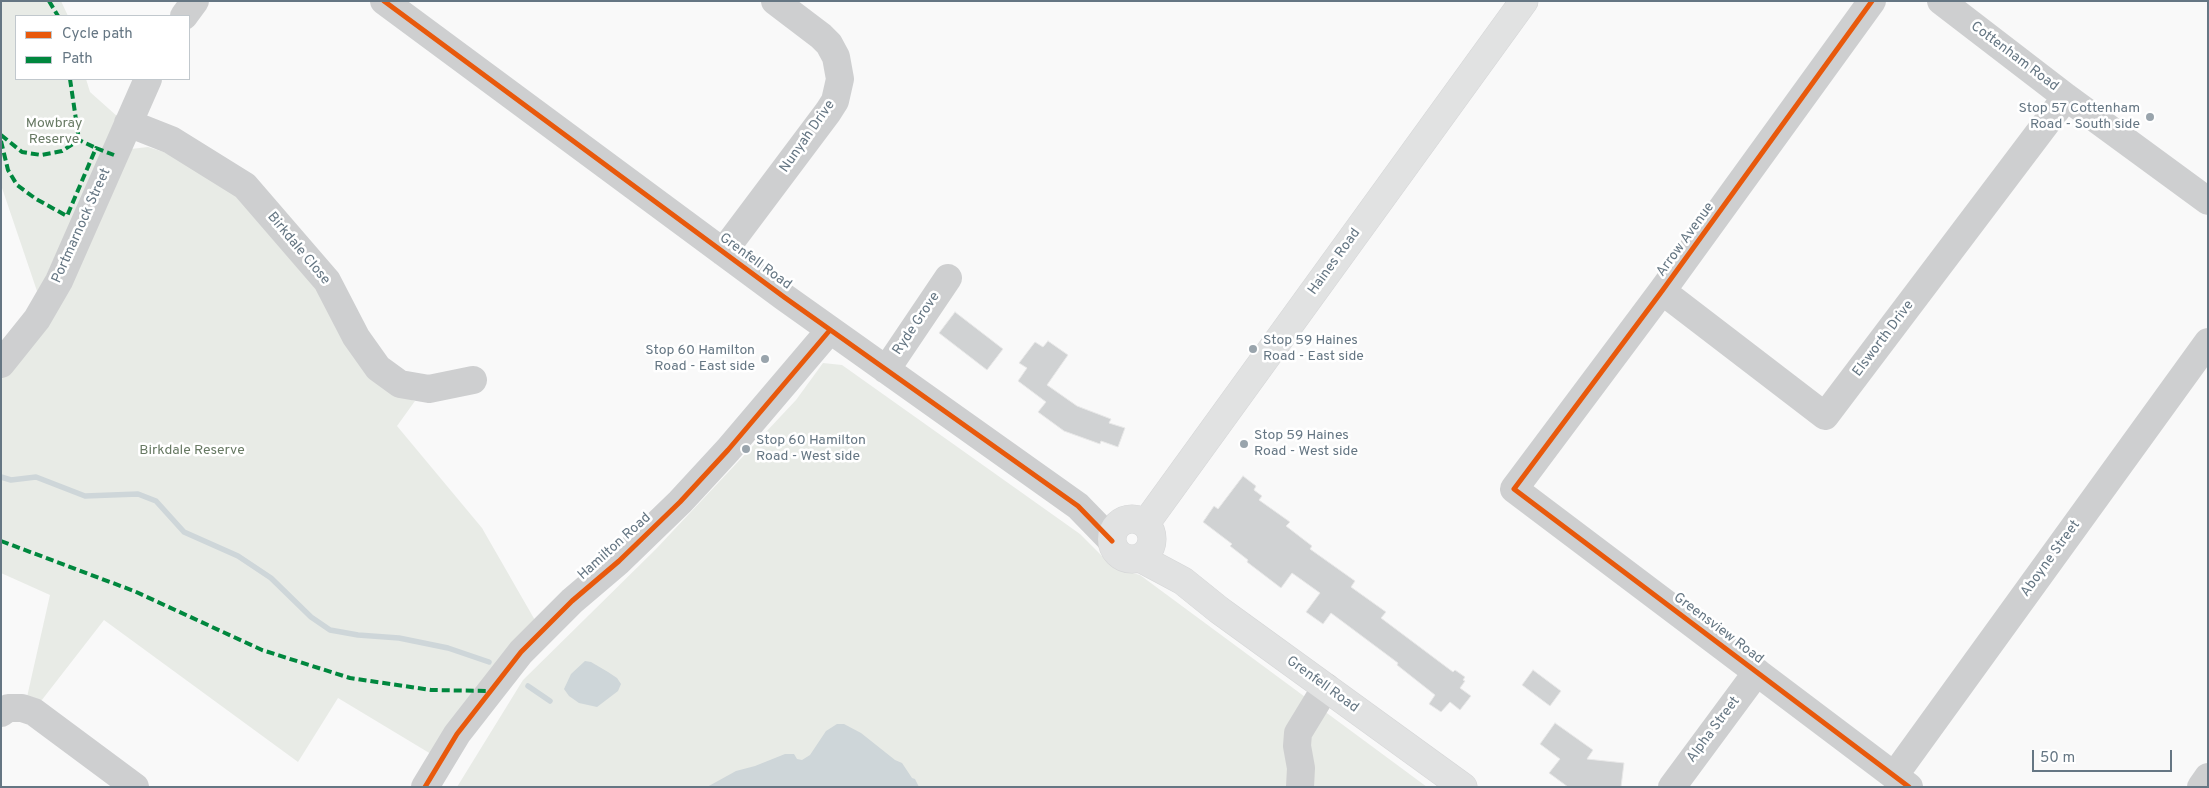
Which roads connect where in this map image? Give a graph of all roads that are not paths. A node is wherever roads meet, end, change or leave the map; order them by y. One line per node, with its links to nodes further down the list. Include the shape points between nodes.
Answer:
1 (195, 1): 7 (street)
2 (384, 1): 12 (street, Grenfell Road)
3 (775, 1): 12 (street, Nunyah Drive, via 829,44 838,68 839,85 828,112)
4 (1524, 1): 21 (main road, Haines Road)
5 (1872, 1): 14 (street, Arrow Avenue)
6 (1941, 1): 9 (street, Cottenham Road)
7 (185, 15)
8 (148, 80): 10 (street, Portmarnock Street)
9 (2066, 96): 11 (street, Cottenham Road); 14 (street, Elsworth Drive, via 1825,416)
10 (128, 123): 17 (street, Portmarnock Street, via 59,281 37,319); 19 (street, Birkdale Close, via 171,140 245,186 327,281 356,337 378,368 400,384 429,389)
11 (2208, 201)
12 (723, 252): 15 (street, Grenfell Road)
13 (948, 278): 18 (street, Ryde Grove)
14 (1662, 291): 20 (street, Arrow Avenue)
15 (830, 330): 18 (street, Grenfell Road); 28 (street, Hamilton Road, via 680,502 521,652 458,734)
16 (2208, 342): 26 (street, Aboyne Street)
17 (1, 364)
18 (886, 370): 21 (street, Grenfell Road, via 1078,506)
19 (473, 380)
20 (1514, 489): 22 (street, Greensview Road)
21 (1134, 537): 23 (main road, Grenfell Road, via 1183,581)
22 (1757, 672): 26 (street, Greensview Road); 31 (street, Alpha Street)
23 (1326, 687): 29 (street, via 1298,733); 30 (main road, Grenfell Road)
24 (1, 713): 27 (street, via 8,708 34,712)
25 (2208, 777): 32 (street)
26 (1901, 781)
27 (135, 787)
28 (424, 787)
29 (1300, 787)
30 (1463, 787)
31 (1672, 787)
32 (2201, 787)

